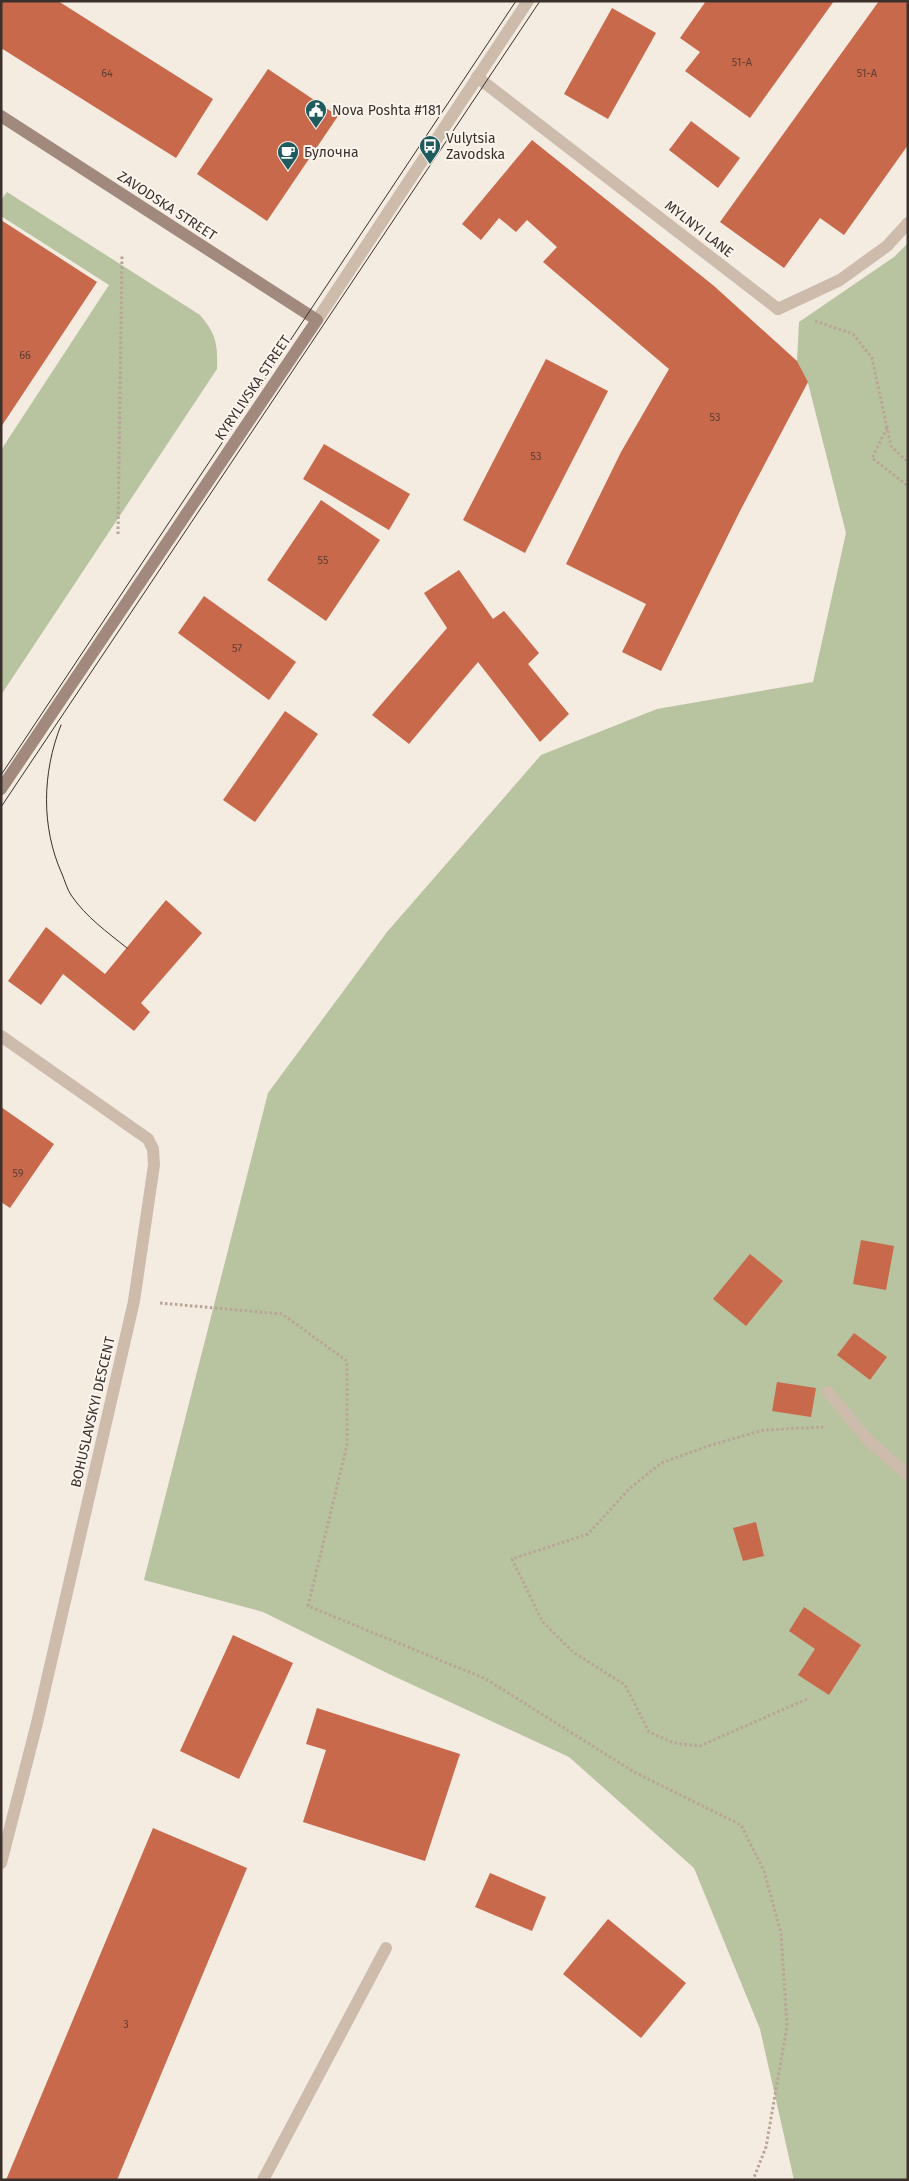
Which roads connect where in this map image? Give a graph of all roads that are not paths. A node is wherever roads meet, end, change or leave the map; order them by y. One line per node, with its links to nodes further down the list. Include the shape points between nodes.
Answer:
1 (528, 1): 2 (street, KYRYLIVSKA STREET)
2 (477, 77): 4 (street, MYLNYI LANE, via 778,309 840,280 887,246); 5 (street, KYRYLIVSKA STREET)
3 (1, 116): 5 (main road, ZAVODSKA STREET)
4 (908, 224)
5 (317, 320): 6 (main road, KYRYLIVSKA STREET)
6 (1, 789)
7 (1, 1036): 10 (street, BOHUSLAVSKYI DESCENT, via 148,1139 153,1149 154,1165 134,1301 37,1724)
8 (828, 1392): 9 (street, via 868,1440)
9 (908, 1475)
10 (1, 1863)
11 (386, 1948): 12 (street)
12 (263, 2180)

